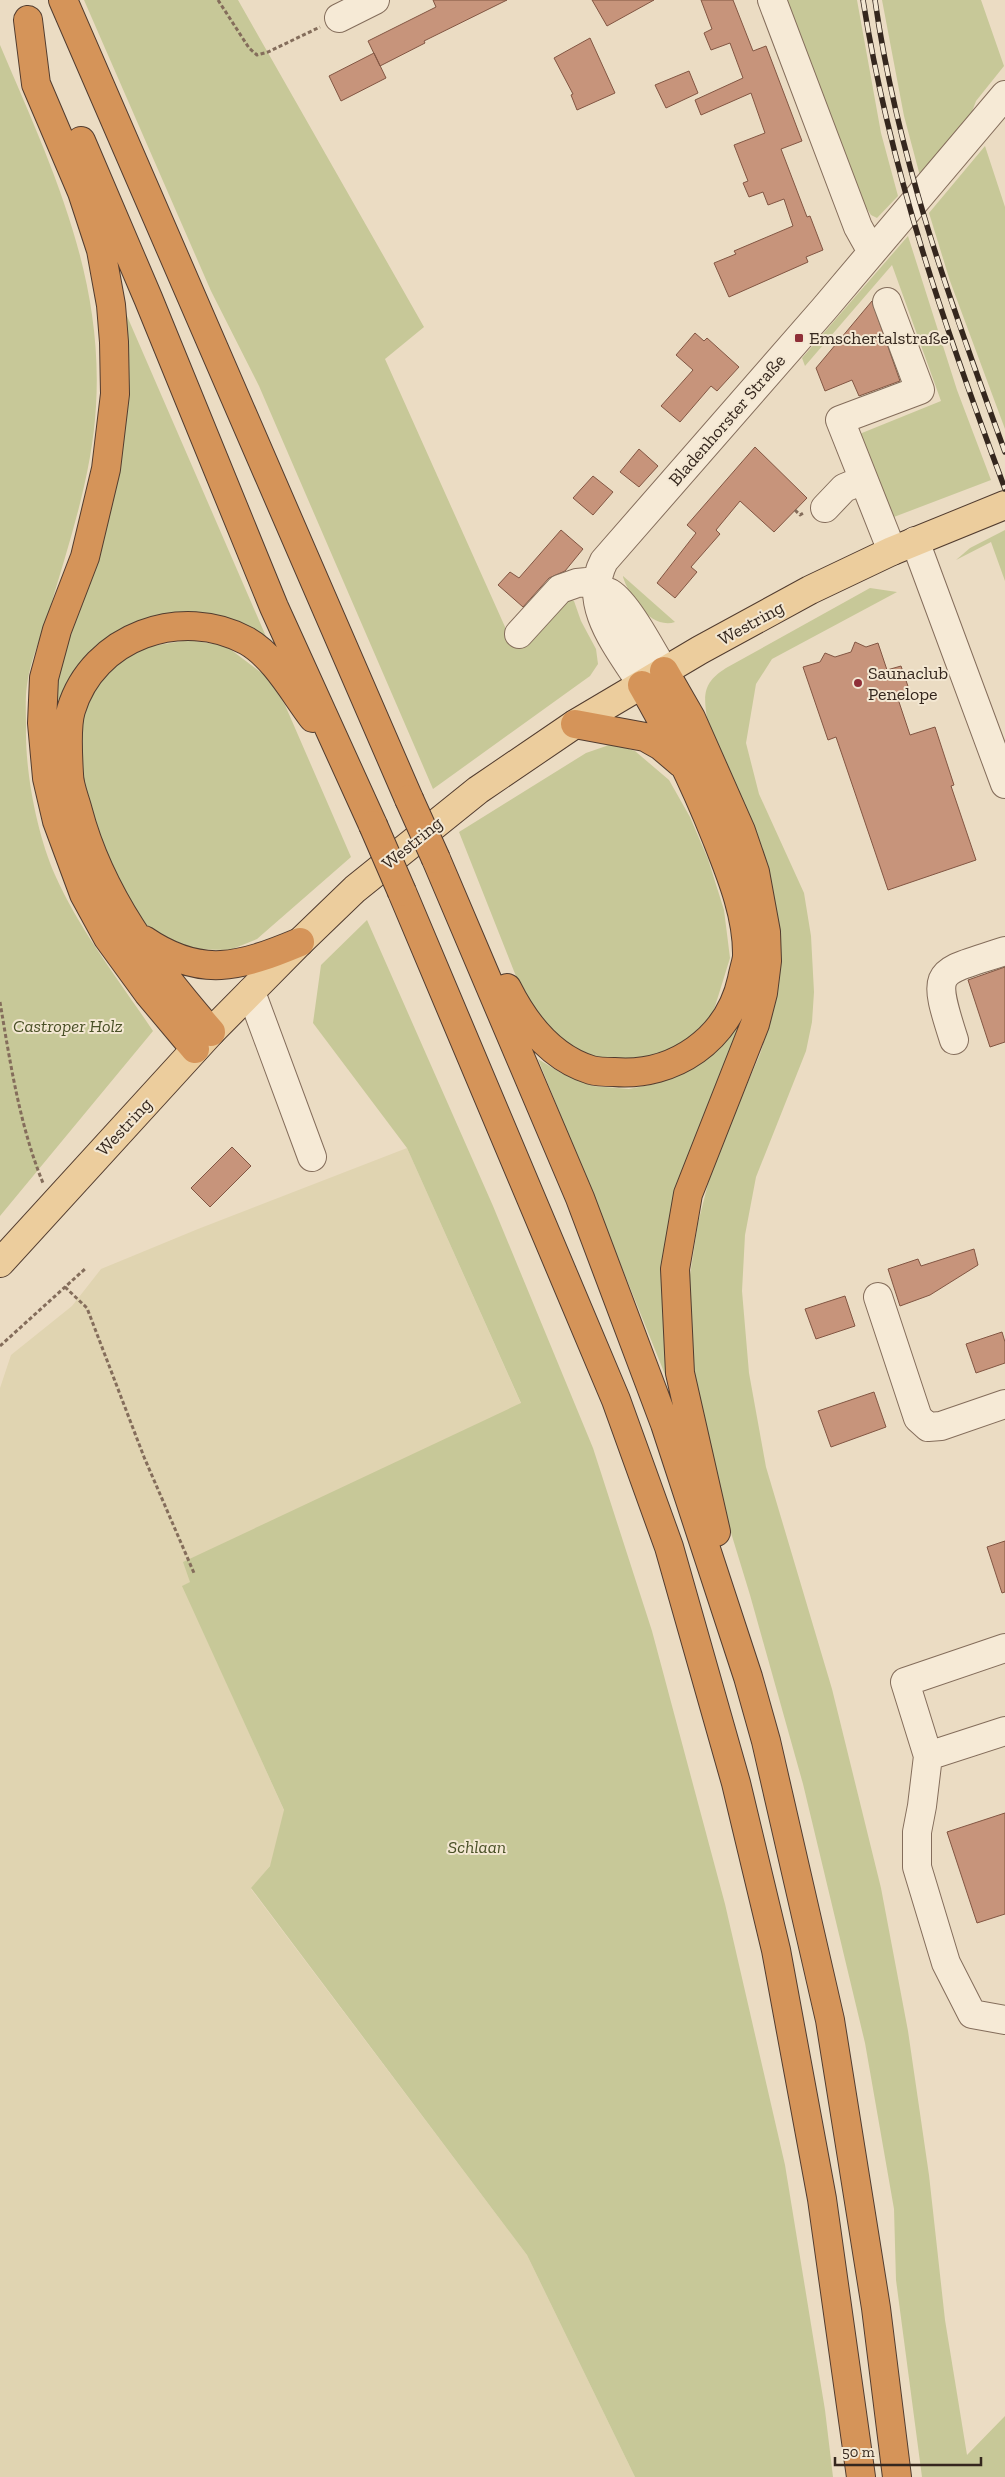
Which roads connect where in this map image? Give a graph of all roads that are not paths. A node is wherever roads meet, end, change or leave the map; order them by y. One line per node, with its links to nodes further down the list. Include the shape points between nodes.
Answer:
1 (63, 0): 20 (highway, bridge)
2 (375, 0): 5 (street)
3 (772, 0): 7 (street, via 858,227)
4 (24, 10): 17 (highway, via 148,298 274,607); 26 (highway, via 36,84 82,192 101,250 114,342 115,394 106,470 85,557 57,630 44,678 42,723 47,778 57,821 84,894 108,938 148,993)
5 (339, 18)
6 (1005, 95): 7 (street, Bladenhorster Straße)
7 (872, 252): 13 (street, Bladenhorster Straße, via 604,561 598,572)
8 (887, 302): 9 (street, via 920,390 840,420)
9 (863, 480): 11 (street, via 844,488); 12 (street)
10 (1005, 505): 12 (main road, Westring)
11 (825, 508)
12 (904, 546): 15 (main road, Westring, via 810,590); 19 (street)
13 (598, 586): 14 (street, via 577,583 560,589); 15 (street, Bladenhorster Straße, via 597,604 602,620)
14 (519, 634)
15 (653, 678): 16 (main road, Westring); 18 (highway); 32 (highway, via 691,718 741,831 755,872 766,932 764,985 755,1024 688,1194 675,1269 680,1373)
16 (575, 724): 18 (highway, via 646,738); 22 (main road, Westring, via 478,790 355,889)
17 (344, 759): 21 (highway, via 264,654 220,628 201,625 164,627 123,644 104,658 88,676 71,710 69,776 87,845 121,913); 36 (highway, bridge, via 616,1400 668,1547 736,1783 776,1950 822,2199)
18 (688, 768): 20 (highway, via 732,877 742,913 747,958 738,995 725,1020 694,1053 648,1071 625,1073 592,1070 566,1058 539,1038 514,1003 494,961)
19 (1005, 784)
20 (467, 927): 32 (highway, via 580,1198 658,1406)
21 (137, 935): 22 (highway, via 164,954 210,966 258,958); 26 (highway, via 186,1004)
22 (300, 942): 24 (main road, Westring)
23 (1005, 951): 25 (street, via 951,969 944,976 940,987 941,999)
24 (252, 992): 26 (main road, Westring); 27 (street)
25 (954, 1040)
26 (203, 1041): 28 (main road, Westring)
27 (312, 1157)
28 (0, 1263)
29 (878, 1297): 30 (street, via 918,1418 928,1427 941,1426)
30 (1005, 1404)
31 (1005, 1648): 34 (street, via 905,1682)
32 (748, 1677): 37 (highway, via 766,1741 830,2020 876,2308)
33 (1005, 1731): 34 (street)
34 (928, 1756): 35 (street, via 917,1832 917,1867 946,1963 972,2014)
35 (1005, 2020)
36 (862, 2477)
37 (897, 2477)

